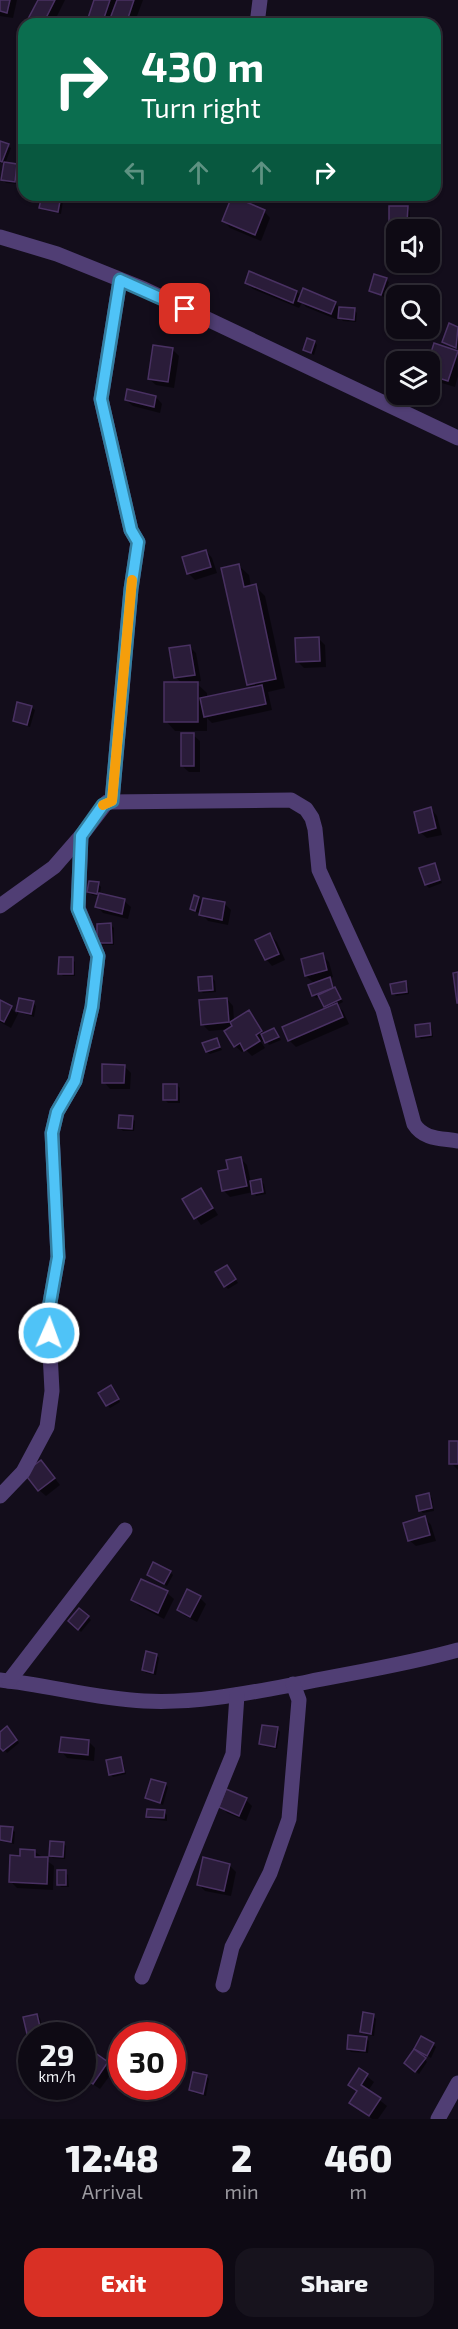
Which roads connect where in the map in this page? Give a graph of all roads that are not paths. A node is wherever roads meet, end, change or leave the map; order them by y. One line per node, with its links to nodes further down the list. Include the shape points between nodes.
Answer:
1 (260, 0): 2 (street)
2 (258, 18)
3 (0, 237): 4 (street, via 57,254)
4 (120, 280): 5 (street); 6 (street, via 101,399 131,530 138,542)
5 (458, 438)
6 (112, 801): 7 (street, via 103,805); 9 (street, via 291,800 306,809 315,829 319,870 383,1010 414,1124 428,1137)
7 (81, 836): 8 (street, via 54,867); 10 (street, via 78,909 98,956 92,1007 75,1081 57,1112 52,1133 58,1257 48,1314 52,1391 47,1427 23,1472)
8 (0, 906)
9 (458, 1141)
10 (0, 1496)
11 (126, 1530): 13 (street)
12 (458, 1650): 14 (street)
13 (5, 1681): 15 (street, via 143,1701)
14 (293, 1684): 15 (street); 17 (street, via 299,1700 289,1819 270,1873 232,1947)
15 (237, 1695): 16 (street, via 233,1754)
16 (142, 1977)
17 (223, 1985)
18 (458, 2083): 19 (street)
19 (438, 2119)

